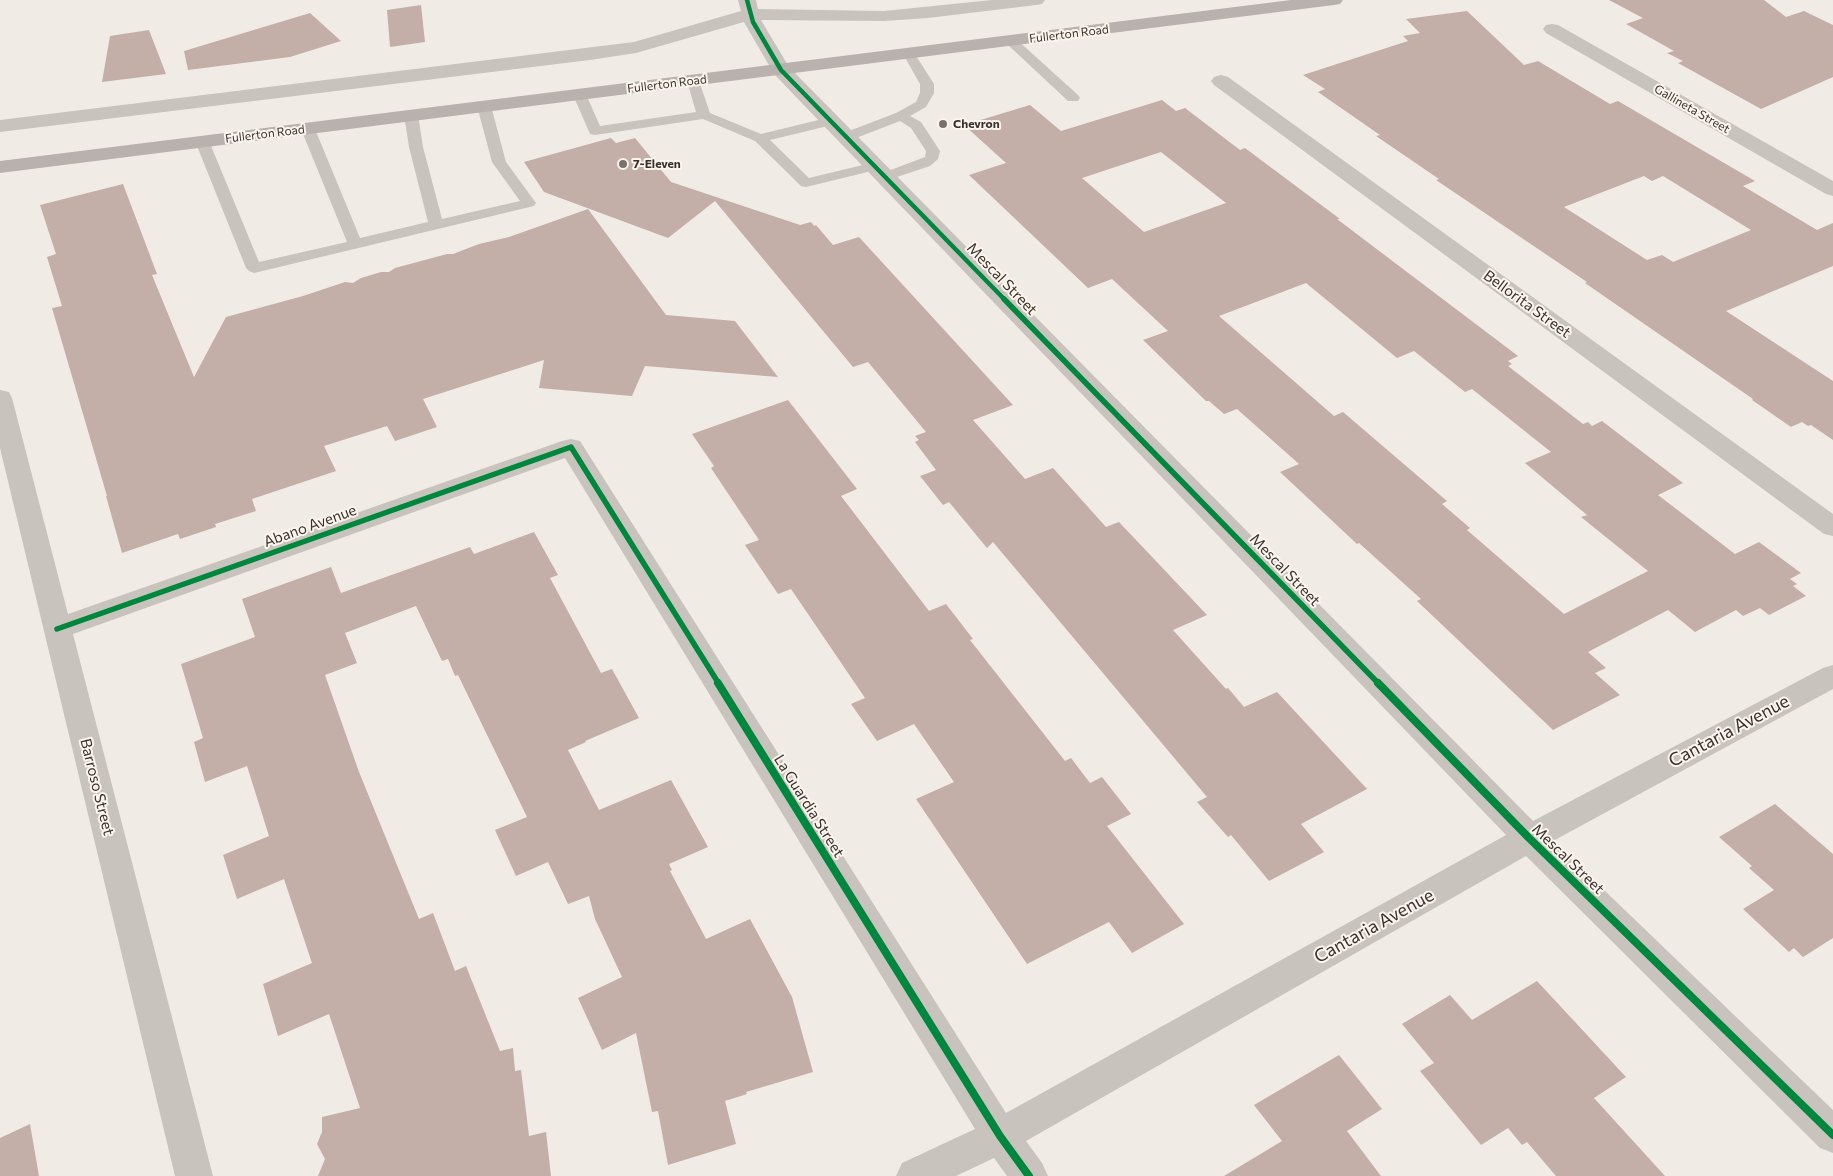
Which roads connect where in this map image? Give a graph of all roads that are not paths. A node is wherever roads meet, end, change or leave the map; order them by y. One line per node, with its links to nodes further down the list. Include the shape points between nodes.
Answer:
1 (1036, 0): 3 (street, via 884,16)
2 (1334, 0): 5 (main road, Fullerton Road)
3 (750, 7): 7 (street, Mescal Street, via 753,22); 16 (street, via 636,47)
4 (1552, 28): 23 (street, Gallineta Street)
5 (1011, 41): 6 (main road, Fullerton Road); 11 (lane)
6 (908, 54): 7 (main road, Fullerton Road); 15 (lane, via 927,84 927,93 921,104)
7 (781, 70): 8 (main road, Fullerton Road); 18 (street, Mescal Street)
8 (693, 81): 10 (main road, Fullerton Road); 14 (lane)
9 (1221, 81): 28 (street, Bellorita Street)
10 (580, 95): 12 (main road, Fullerton Road); 14 (lane, via 595,131)
11 (1073, 98)
12 (484, 106): 13 (main road, Fullerton Road); 24 (lane, via 500,162 529,203)
13 (411, 115): 17 (main road, Fullerton Road); 24 (lane)
14 (704, 115): 19 (lane)
15 (901, 116): 18 (lane); 22 (lane, via 916,125 933,151 931,158 925,163)
16 (0, 126)
17 (308, 129): 20 (main road, Fullerton Road); 25 (lane)
18 (838, 129): 19 (lane); 22 (street, Mescal Street)
19 (760, 138): 22 (lane, via 806,182)
20 (202, 142): 21 (main road, Fullerton Road); 25 (lane, via 254,268)
21 (0, 167)
22 (880, 171): 31 (street, Mescal Street)
23 (1833, 190)
24 (436, 225): 25 (lane)
25 (355, 244)
26 (0, 398): 29 (street, Barroso Street)
27 (571, 447): 29 (street, Abano Avenue); 33 (street, La Guardia Street)
28 (1833, 527)
29 (57, 629): 34 (street, Barroso Street)
30 (1833, 676): 31 (street, Cantaria Avenue)
31 (1529, 838): 32 (street, Mescal Street); 33 (street, Cantaria Avenue)
32 (1833, 1135)
33 (1000, 1136): 35 (street, Cantaria Avenue); 36 (street, La Guardia Street)
34 (194, 1176)
35 (915, 1176)
36 (1029, 1176)

